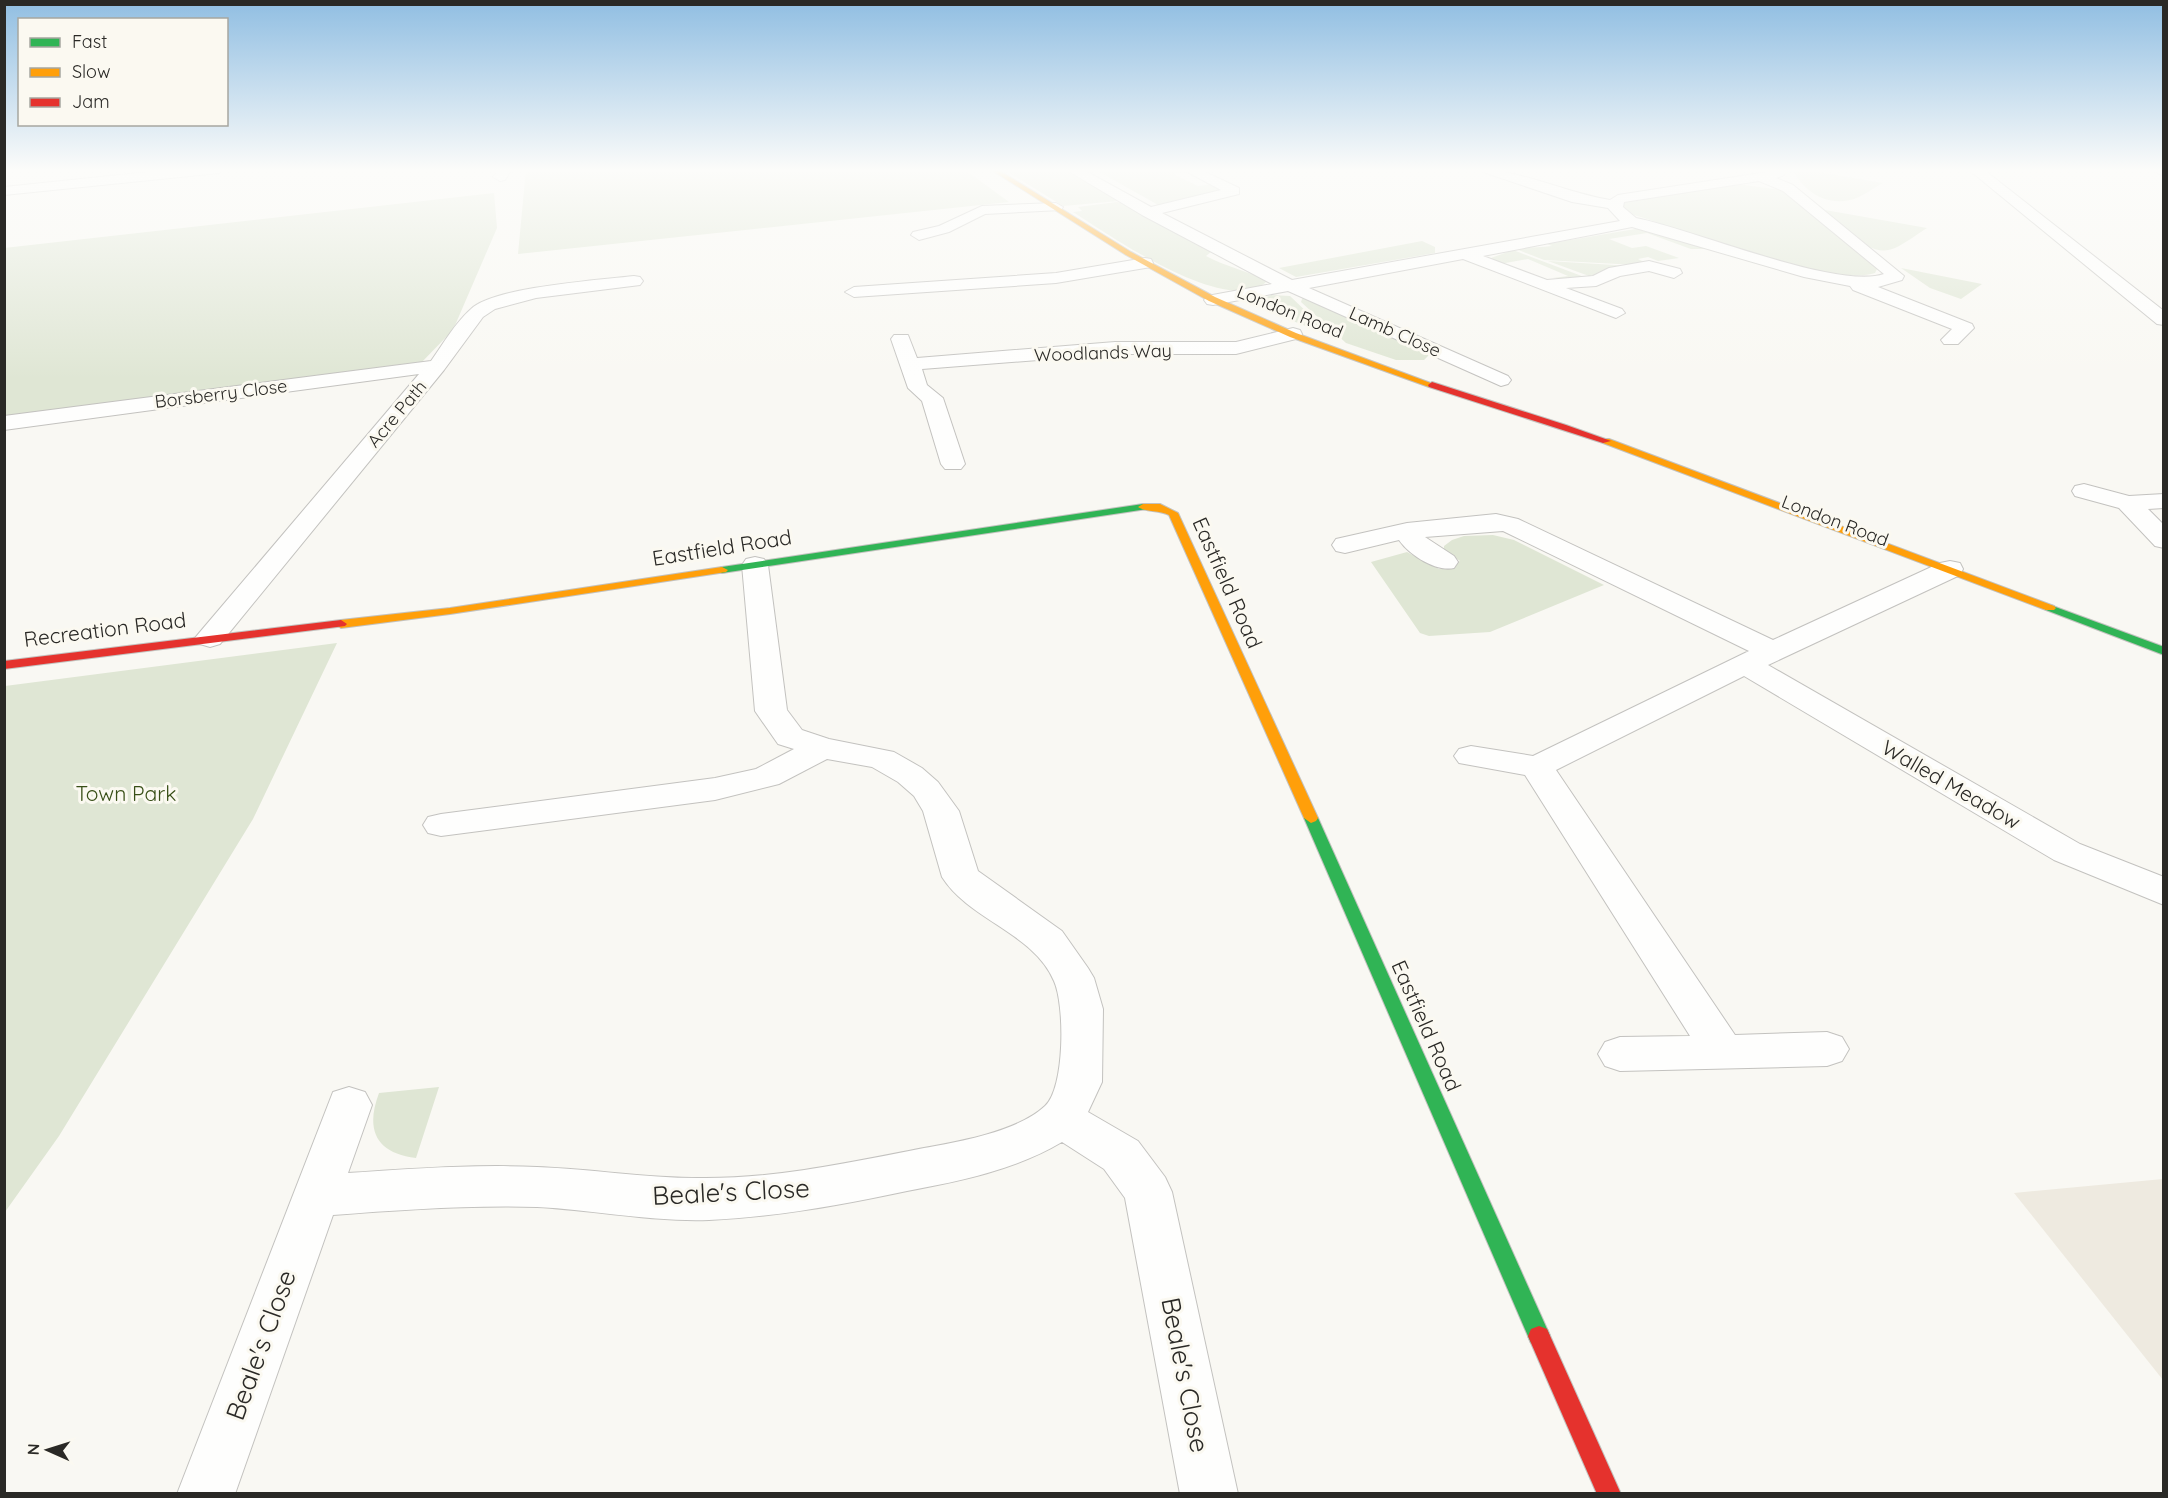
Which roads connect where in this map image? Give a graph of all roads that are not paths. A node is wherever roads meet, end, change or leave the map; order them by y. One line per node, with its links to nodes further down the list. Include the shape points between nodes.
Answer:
1 (1107, 239): 8 (street, London Road)
2 (1200, 239): 13 (street, Lamb Close)
3 (1547, 239): 7 (street)
4 (1701, 239): 11 (street)
5 (1850, 239): 11 (street, via 1896,276 1871,282)
6 (2061, 239): 19 (street)
7 (1462, 254): 13 (street); 14 (street)
8 (1145, 263): 15 (street, via 1056,278); 17 (street, London Road)
9 (894, 271): 15 (street)
10 (1674, 273): 14 (street, via 1649,266 1616,272 1596,281)
11 (1831, 279): 20 (street, via 1863,286)
12 (634, 281): 24 (street, Acre Path, via 557,290 489,305 477,313)
13 (1290, 285): 17 (street); 25 (street, Lamb Close)
14 (1543, 285): 18 (street)
15 (903, 289): 16 (street)
16 (854, 292)
17 (1213, 300): 21 (street, London Road)
18 (1616, 313)
19 (2163, 320)
20 (1964, 328)
21 (1293, 334): 23 (street, Woodlands Way, via 1236,348 1114,348); 26 (street, London Road)
22 (901, 339): 23 (street)
23 (912, 364): 28 (street, via 918,388 932,398)
24 (437, 366): 27 (street, Borsberry Close); 38 (street, Acre Path)
25 (1501, 380)
26 (1493, 405): 37 (street, London Road, via 1511,416); 37 (street, London Road, via 1524,412 1654,458)
27 (4, 423)
28 (953, 464)
29 (2084, 491): 31 (street)
30 (2163, 501): 31 (street)
31 (2128, 503): 33 (street)
32 (1407, 531): 34 (street, Walled Meadow); 35 (street, via 1419,545); 40 (street, Walled Meadow, via 1509,524)
33 (2163, 540)
34 (1345, 546)
35 (1445, 562)
36 (755, 565): 38 (street, Eastfield Road, via 450,611); 42 (street, via 771,711 790,737); 55 (street, Eastfield Road, via 1139,507 1160,507 1173,513)
37 (1943, 578): 39 (street, London Road); 40 (street)
38 (210, 638): 41 (street, Recreation Road)
39 (2163, 651)
40 (1759, 658): 44 (street); 46 (street, Walled Meadow, via 2067,852)
41 (4, 665)
42 (822, 748): 45 (street, via 767,777 715,789); 51 (street, via 882,759 926,789 941,811 962,877 1048,941 1074,978 1082,1009 1080,1082)
43 (1471, 756): 44 (street)
44 (1537, 767): 48 (street)
45 (441, 825)
46 (2163, 892)
47 (1827, 1049): 48 (street)
48 (1722, 1050): 49 (street)
49 (1620, 1054)
50 (350, 1105): 52 (street, Beale's Close)
51 (1062, 1119): 52 (street, Beale's Close, via 1021,1143 966,1160 812,1190 708,1199 635,1197 539,1187 455,1186); 54 (street, Beale's Close, via 1121,1155 1148,1192)
52 (316, 1196): 53 (street, Beale's Close)
53 (206, 1494)
54 (1209, 1494)
55 (1609, 1494)

